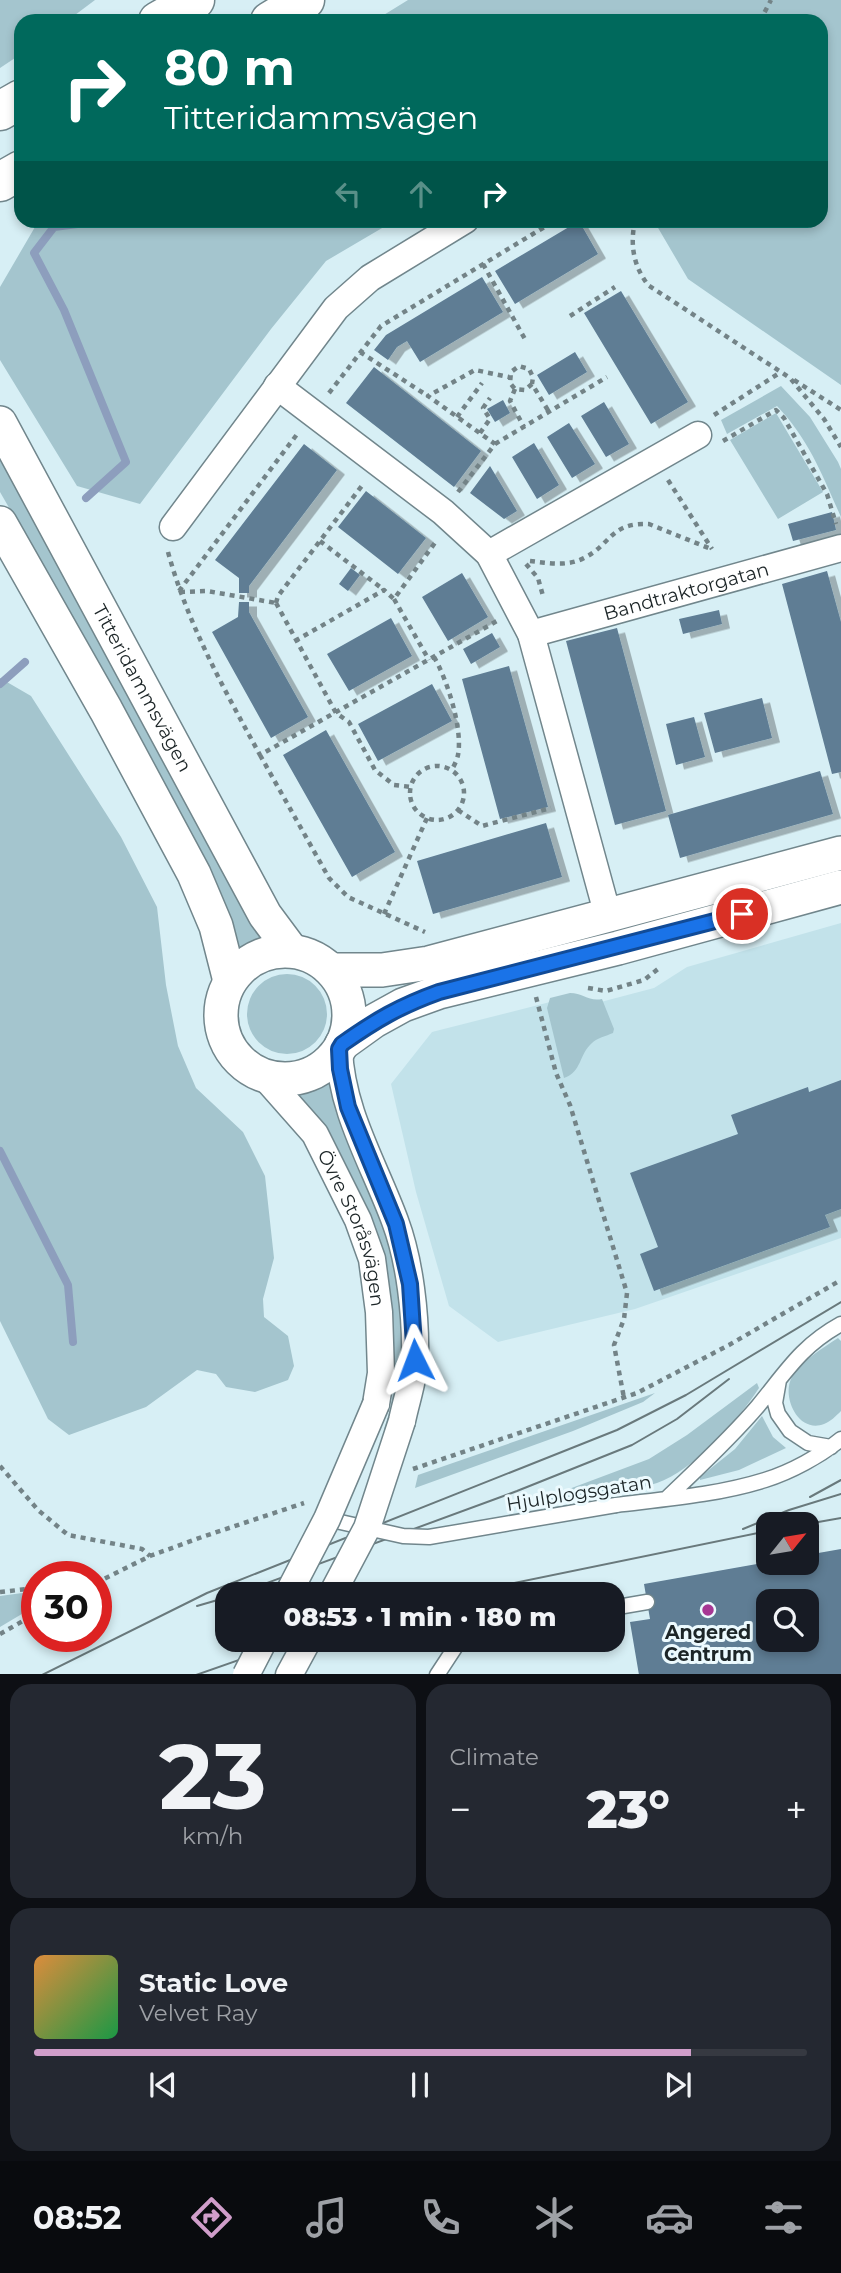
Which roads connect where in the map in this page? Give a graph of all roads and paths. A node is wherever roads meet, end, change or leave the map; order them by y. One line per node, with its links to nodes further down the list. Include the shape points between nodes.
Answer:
1 (195, 0): 3 (highway)
2 (305, 0): 4 (highway)
3 (170, 14)
4 (282, 14)
5 (452, 228): 19 (street, via 370,278 336,308)
6 (543, 228): 8 (path)
7 (635, 228): 13 (path, via 634,255 638,272 648,285)
8 (483, 264): 11 (path); 12 (path, via 381,326)
9 (615, 287): 10 (path)
10 (570, 316)
11 (526, 341)
12 (360, 352): 21 (path); 25 (path)
13 (782, 372): 16 (path); 30 (path, via 713,416)
14 (509, 377): 18 (path, via 514,368 525,367 533,374); 20 (path); 21 (path, via 475,370)
15 (607, 377): 24 (path)
16 (790, 378): 23 (path); 32 (path)
17 (482, 383): 26 (path)
18 (532, 384): 20 (path, via 525,390); 24 (path)
19 (277, 386): 25 (street); 37 (street)
20 (515, 389): 28 (path, via 510,401)
21 (428, 396): 26 (path)
22 (490, 398): 29 (path, via 483,408 490,419)
23 (841, 410)
24 (549, 412): 28 (path)
25 (313, 413): 35 (street); 46 (path)
26 (457, 417): 29 (path)
27 (0, 423): 68 (street, Titteridammsvägen, via 265,915)
28 (524, 427): 31 (path)
29 (480, 433): 31 (path)
30 (698, 435): 38 (path, via 723,441 776,410 827,494); 42 (street)
31 (495, 444): 35 (path)
32 (841, 447)
33 (354, 474): 39 (path, via 365,482)
34 (666, 475): 41 (path)
35 (443, 512): 42 (street)
36 (0, 523): 70 (street, via 194,874 216,926)
37 (173, 527): 46 (path, via 168,551)
38 (839, 538): 53 (street, Bandtraktorgatan)
39 (320, 541): 45 (path); 48 (path)
40 (447, 544): 47 (path, via 439,537)
41 (711, 549): 43 (path); 44 (path, via 639,523 613,533 593,552 573,562)
42 (489, 554): 49 (street)
43 (718, 559)
44 (523, 560)
45 (384, 590): 47 (path); 54 (path)
46 (179, 592): 48 (path, via 207,591); 57 (path)
47 (394, 599): 55 (path)
48 (276, 603): 54 (path)
49 (519, 609): 51 (path); 53 (street)
50 (489, 610): 51 (path)
51 (496, 622): 52 (path); 55 (path)
52 (501, 632)
53 (531, 634): 66 (street)
54 (295, 640): 56 (path)
55 (431, 658): 56 (path); 58 (path, via 459,733 458,756)
56 (336, 713): 57 (path); 59 (path, via 349,722 376,770 394,785)
57 (260, 755): 65 (path, via 330,878 348,897)
58 (451, 771): 59 (path, via 426,769); 61 (path, via 463,785)
59 (412, 787): 62 (path, via 414,807)
60 (556, 806): 61 (path, via 482,827)
61 (458, 810): 62 (path, via 444,820)
62 (427, 818): 65 (path)
63 (841, 853): 66 (street)
64 (841, 887): 76 (street, via 439,992 393,1010)
65 (384, 914): 67 (path)
66 (608, 916): 69 (street, via 429,964)
67 (430, 934)
68 (292, 950): 69 (street, via 320,960); 70 (street, via 268,952 246,963)
69 (332, 970): 76 (street, via 347,998 349,1013)
70 (230, 981): 77 (street, via 223,998 224,1035 232,1052)
71 (581, 986): 72 (path)
72 (606, 991)
73 (547, 993): 74 (path)
74 (536, 996): 75 (path); 81 (path, via 627,1293 614,1345)
75 (523, 999)
76 (341, 1047): 77 (street, via 314,1073 288,1078); 89 (street, Övre Storåsvägen, bridge, via 340,1069 348,1107 396,1224 410,1284 415,1360 402,1421)
77 (262, 1074): 88 (street, Övre Storåsvägen, bridge, via 315,1133 372,1259 381,1373 376,1404)
78 (841, 1280): 81 (path)
79 (841, 1324): 80 (lane, via 822,1334)
80 (780, 1375): 83 (lane, via 775,1403 790,1431 808,1443); 86 (lane, via 757,1406)
81 (624, 1398): 84 (path)
82 (841, 1432): 83 (lane)
83 (836, 1443): 86 (lane, Hjulplogsgatan, via 766,1480)
84 (436, 1462)
85 (0, 1466): 90 (path, via 38,1510 68,1535 142,1549)
86 (667, 1498): 89 (lane, Hjulplogsgatan, bridge, via 429,1537)
87 (295, 1506): 90 (path)
88 (327, 1518): 89 (lane, Hjulplogsgatan); 92 (street, Övre Storåsvägen, bridge)
89 (367, 1528): 93 (street, Övre Storåsvägen, bridge)
90 (150, 1556): 91 (path)
91 (112, 1575)
92 (294, 1582)
93 (338, 1582)
94 (21, 1590): 95 (path)
95 (0, 1592)
96 (647, 1602): 97 (lane)
97 (625, 1606)
98 (21, 1622): 99 (path)
99 (0, 1634)
100 (258, 1652): 103 (street, bridge)
101 (301, 1652): 104 (street)
102 (452, 1652): 105 (lane)
103 (247, 1674)
104 (290, 1674)
105 (438, 1674)

